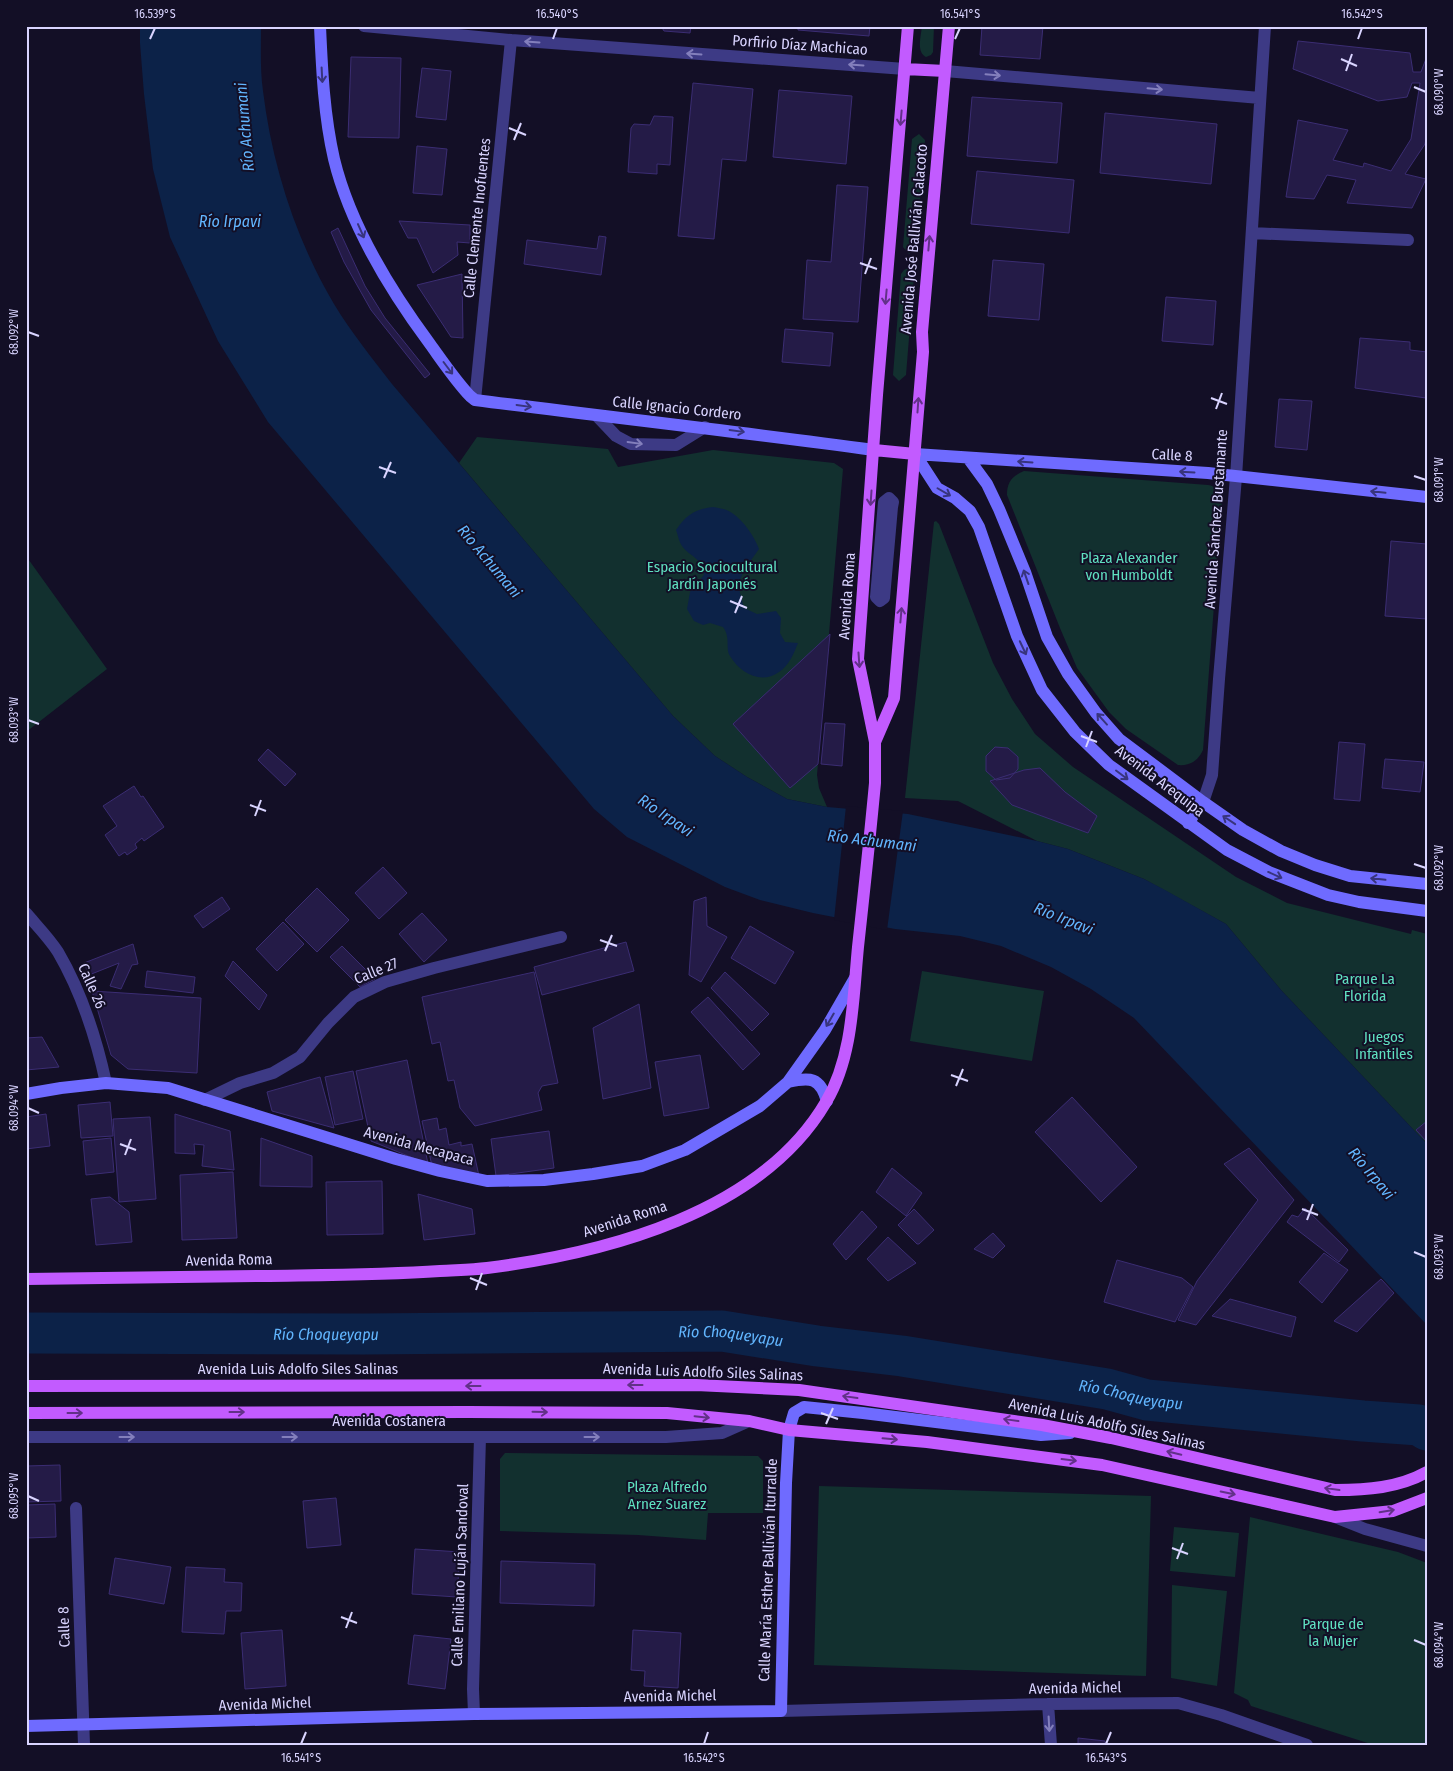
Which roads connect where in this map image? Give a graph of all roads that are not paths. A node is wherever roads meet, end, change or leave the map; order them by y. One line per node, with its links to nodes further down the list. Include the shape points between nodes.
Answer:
1 (320, 26): 12 (main road, one-way to 12, via 328,126 345,195 399,302)
2 (364, 26): 6 (street, Porfirio Díaz Machicao)
3 (908, 26): 7 (main road, Avenida José Ballivián Calacoto)
4 (948, 26): 8 (main road, Avenida José Ballivián Calacoto)
5 (1265, 26): 9 (street, Avenida Sánchez Bustamante)
6 (511, 40): 7 (street, Porfirio Díaz Machicao, one-way to 6); 12 (street, Calle Clemente Inofuentes)
7 (905, 69): 8 (main road); 15 (main road, Avenida José Ballivián Calacoto, one-way to 15)
8 (945, 72): 9 (street, one-way to 9); 16 (main road, Avenida José Ballivián Calacoto, one-way to 8, via 922,332)
9 (1260, 98): 10 (street, Avenida Sánchez Bustamante)
10 (1252, 234): 11 (street); 18 (street, Avenida Sánchez Bustamante)
11 (1408, 240)
12 (475, 400): 13 (main road, Calle Ignacio Cordero, one-way to 13)
13 (597, 416): 14 (main road, Calle Ignacio Cordero); 14 (street, one-way to 14, via 616,436 630,444 676,445)
14 (705, 427): 15 (main road, Calle Ignacio Cordero, one-way to 15)
15 (874, 450): 16 (main road); 21 (main road, Avenida Roma, one-way to 21, via 858,659)
16 (915, 454): 17 (main road, Calle 8); 21 (main road, Avenida Roma, one-way to 16, via 894,698); 23 (main road, Avenida Arequipa, one-way to 23, via 936,488 956,498 970,511 979,527 1017,636 1042,690 1075,732 1109,765)
17 (968, 458): 18 (main road, Calle 8, one-way to 17); 22 (main road, Avenida Arequipa, one-way to 17, via 1120,739 1068,674 1047,637 1013,543 987,484)
18 (1236, 477): 19 (main road, Calle 8, one-way to 18); 22 (street, Avenida Sánchez Bustamante, via 1212,775)
19 (1427, 497)
20 (884, 598): 20 (street, via 880,601 876,597 884,502 889,498 893,502)
21 (875, 742): 28 (main road, Avenida Roma, via 875,783)
22 (1203, 802): 23 (main road); 24 (main road, Avenida Arequipa, one-way to 22, via 1350,876 1315,865 1243,830)
23 (1188, 823): 25 (main road, Avenida Arequipa, one-way to 25, via 1236,854 1298,885 1359,902)
24 (1427, 884)
25 (1427, 911)
26 (26, 913): 30 (street, Calle 26, via 57,951 80,996 97,1042)
27 (561, 937): 32 (street, Calle 27, via 385,982 354,997 300,1057 273,1073 240,1083)
28 (855, 978): 29 (main road, Avenida Mecapaca, one-way to 29, via 825,1030); 33 (main road, Avenida Roma, via 847,1049)
29 (788, 1082): 32 (main road, Avenida Mecapaca, via 760,1106 686,1150 642,1166 544,1180 487,1181 440,1171); 33 (main road, via 803,1078 816,1080 824,1089)
30 (106, 1083): 31 (main road, Avenida Mecapaca); 32 (main road, Avenida Mecapaca, via 168,1088)
31 (26, 1094)
32 (205, 1100)
33 (827, 1101): 34 (main road, Avenida Roma, via 807,1130 781,1156 750,1182 711,1205 658,1228 558,1256 485,1268 392,1274)
34 (26, 1279)
35 (26, 1386): 39 (main road, Avenida Luis Adolfo Siles Salinas, one-way to 35, via 798,1390 696,1385)
36 (26, 1413): 37 (main road, one-way to 37, via 657,1413)
37 (748, 1422): 38 (main road); 41 (street, Avenida Costanera, one-way to 37, via 666,1437 722,1433)
38 (789, 1430): 39 (main road, via 794,1413 804,1407 1040,1434); 45 (main road, one-way to 45, via 920,1442 1102,1465); 48 (main road, Calle María Esther Ballivián Iturralde)
39 (1076, 1432): 42 (main road, Avenida Luis Adolfo Siles Salinas, one-way to 39, via 1393,1485 1367,1490 1335,1490)
40 (26, 1437): 41 (street, Avenida Costanera, one-way to 41)
41 (480, 1437): 49 (street, Calle Emiliano Luján Sandoval)
42 (1427, 1472)
43 (1427, 1498): 45 (main road, one-way to 43, via 1393,1511)
44 (76, 1508): 50 (street, Calle 8)
45 (1335, 1517): 46 (street)
46 (1427, 1546)
47 (1048, 1704): 48 (street, Avenida Michel); 53 (street, one-way to 53); 54 (street, Avenida Michel, via 1178,1703)
48 (781, 1711): 49 (main road, Avenida Michel)
49 (474, 1714): 50 (main road, Avenida Michel)
50 (83, 1725): 51 (main road, Avenida Michel); 52 (street, Calle 8)
51 (26, 1726)
52 (84, 1745)
53 (1051, 1745)
54 (1307, 1745)

